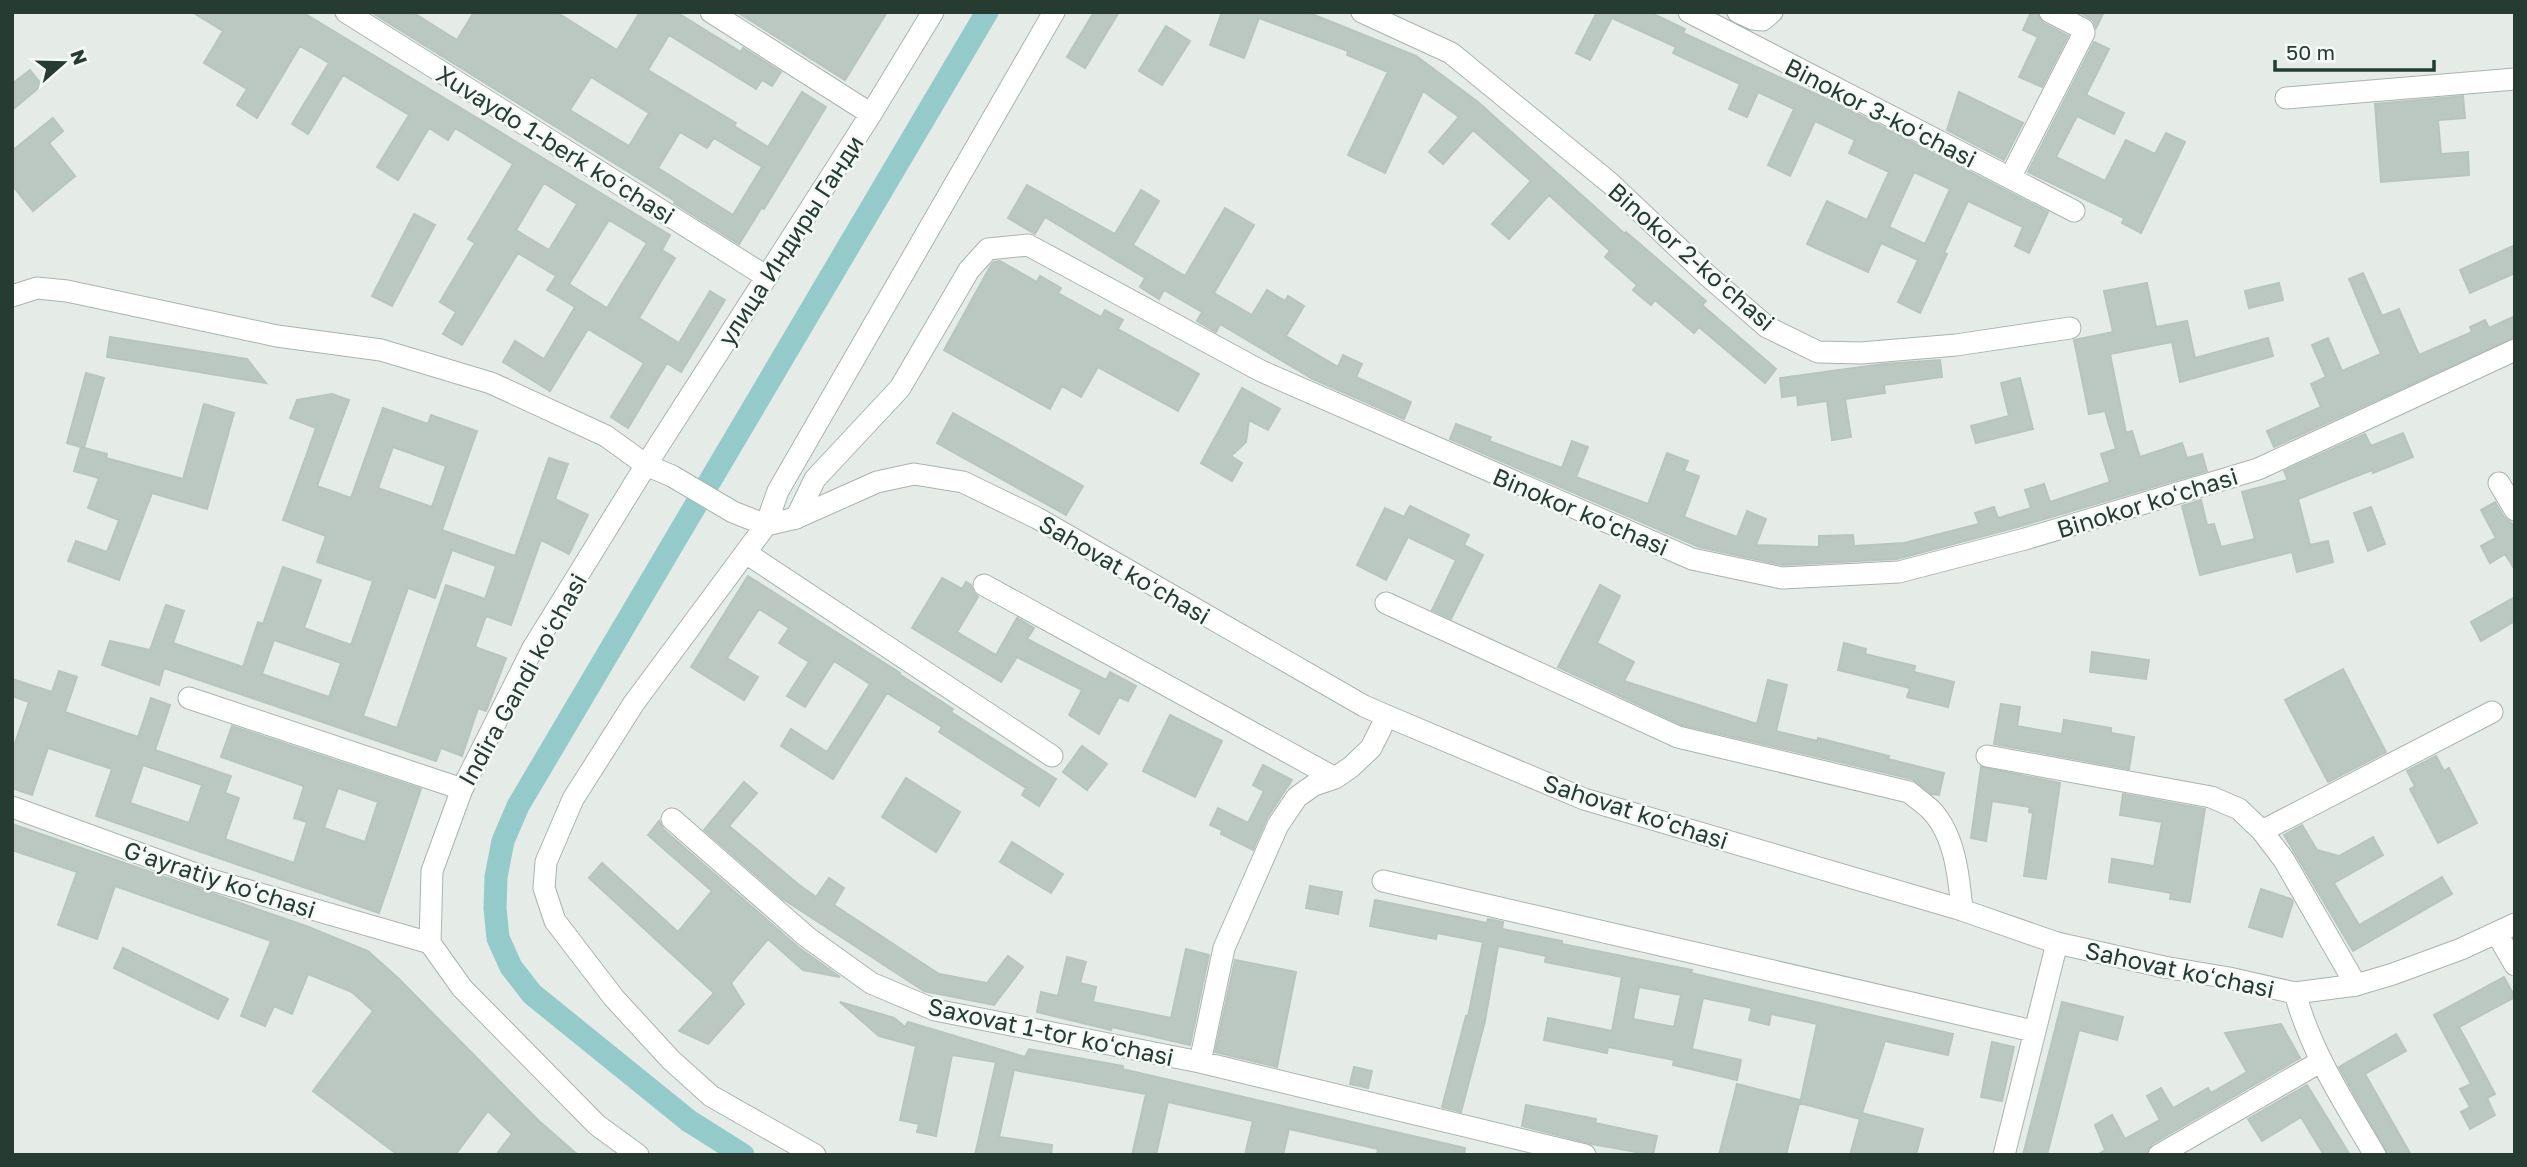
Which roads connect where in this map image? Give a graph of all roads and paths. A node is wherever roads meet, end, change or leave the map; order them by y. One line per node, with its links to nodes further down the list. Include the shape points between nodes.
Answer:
1 (346, 12): 15 (street, Xuvaydo 1-berk koʻchasi)
2 (711, 12): 12 (street)
3 (1054, 12): 23 (street, via 778,491)
4 (1363, 12): 17 (street, Binokor 2-koʻchasi, via 1451,53 1609,183 1767,327 1818,352 1956,345)
5 (1689, 12): 13 (street, Binokor 3-koʻchasi)
6 (1738, 12): 7 (street, via 1763,20)
7 (1772, 12)
8 (2050, 12): 13 (street, via 2084,33)
9 (931, 13): 12 (street, улица Индиры Ганди)
10 (2515, 79): 11 (street)
11 (2286, 98)
12 (871, 114): 15 (street, улица Индиры Ганди)
13 (2010, 178): 14 (street, Binokor 3-koʻchasi)
14 (2074, 211)
15 (767, 277): 19 (street, улица Индиры Ганди)
16 (12, 296): 19 (street, via 37,288 67,291 277,336 381,350 491,383 551,409 606,436)
17 (2070, 328)
18 (2515, 350): 22 (street, Binokor koʻchasi, via 2258,469 1899,572 1782,578 1692,559 1261,371 1028,245 1015,246 988,249 969,270 900,388 815,480)
19 (646, 465): 23 (street); 33 (street, Indira Gandi koʻchasi, via 533,648)
20 (2499, 483): 21 (street)
21 (2515, 510)
22 (796, 518): 23 (street, Sahovat koʻchasi); 29 (street, Sahovat koʻchasi, via 877,482 914,474 963,482 1037,517)
23 (766, 525): 24 (street)
24 (746, 553): 30 (street); 49 (street, via 634,703 573,799 546,862 544,888 555,921 614,998 670,1060 711,1096)
25 (984, 585): 32 (street)
26 (1385, 603): 38 (street, via 1678,737 1909,792 1932,811 1948,836)
27 (188, 698): 33 (street)
28 (2492, 712): 36 (street)
29 (1387, 716): 32 (street, Saxovat 1-tor koʻchasi, via 1371,748); 38 (street, Sahovat koʻchasi, via 1584,799)
30 (1052, 756)
31 (1987, 756): 36 (street, via 2211,797 2239,809)
32 (1335, 778): 46 (street, Saxovat 1-tor koʻchasi, via 1297,797 1278,825 1224,948)
33 (461, 789): 40 (street, Indira Gandi koʻchasi, via 432,872)
34 (12, 807): 40 (street, Gʻayratiy koʻchasi, via 215,881)
35 (672, 819): 46 (street, Saxovat 1-tor koʻchasi, via 807,937 872,983 906,999 935,1010)
36 (2262, 831): 43 (street, via 2284,860)
37 (1383, 881): 45 (street)
38 (1962, 910): 41 (street, Sahovat koʻchasi)
39 (2506, 929): 42 (street); 43 (street, Sahovat koʻchasi)
40 (430, 943): 48 (street, via 463,988 597,1125)
41 (2057, 943): 44 (street, Sahovat koʻchasi); 45 (street)
42 (2515, 964)
43 (2356, 985): 44 (street, Sahovat koʻchasi)
44 (2295, 993): 47 (street)
45 (2034, 1031): 51 (street)
46 (1200, 1062): 50 (street, Saxovat 1-tor koʻchasi)
47 (2320, 1062): 52 (street); 53 (street)
48 (638, 1155)
49 (814, 1155)
50 (1585, 1155)
51 (2004, 1155)
52 (2158, 1155)
53 (2375, 1155)

